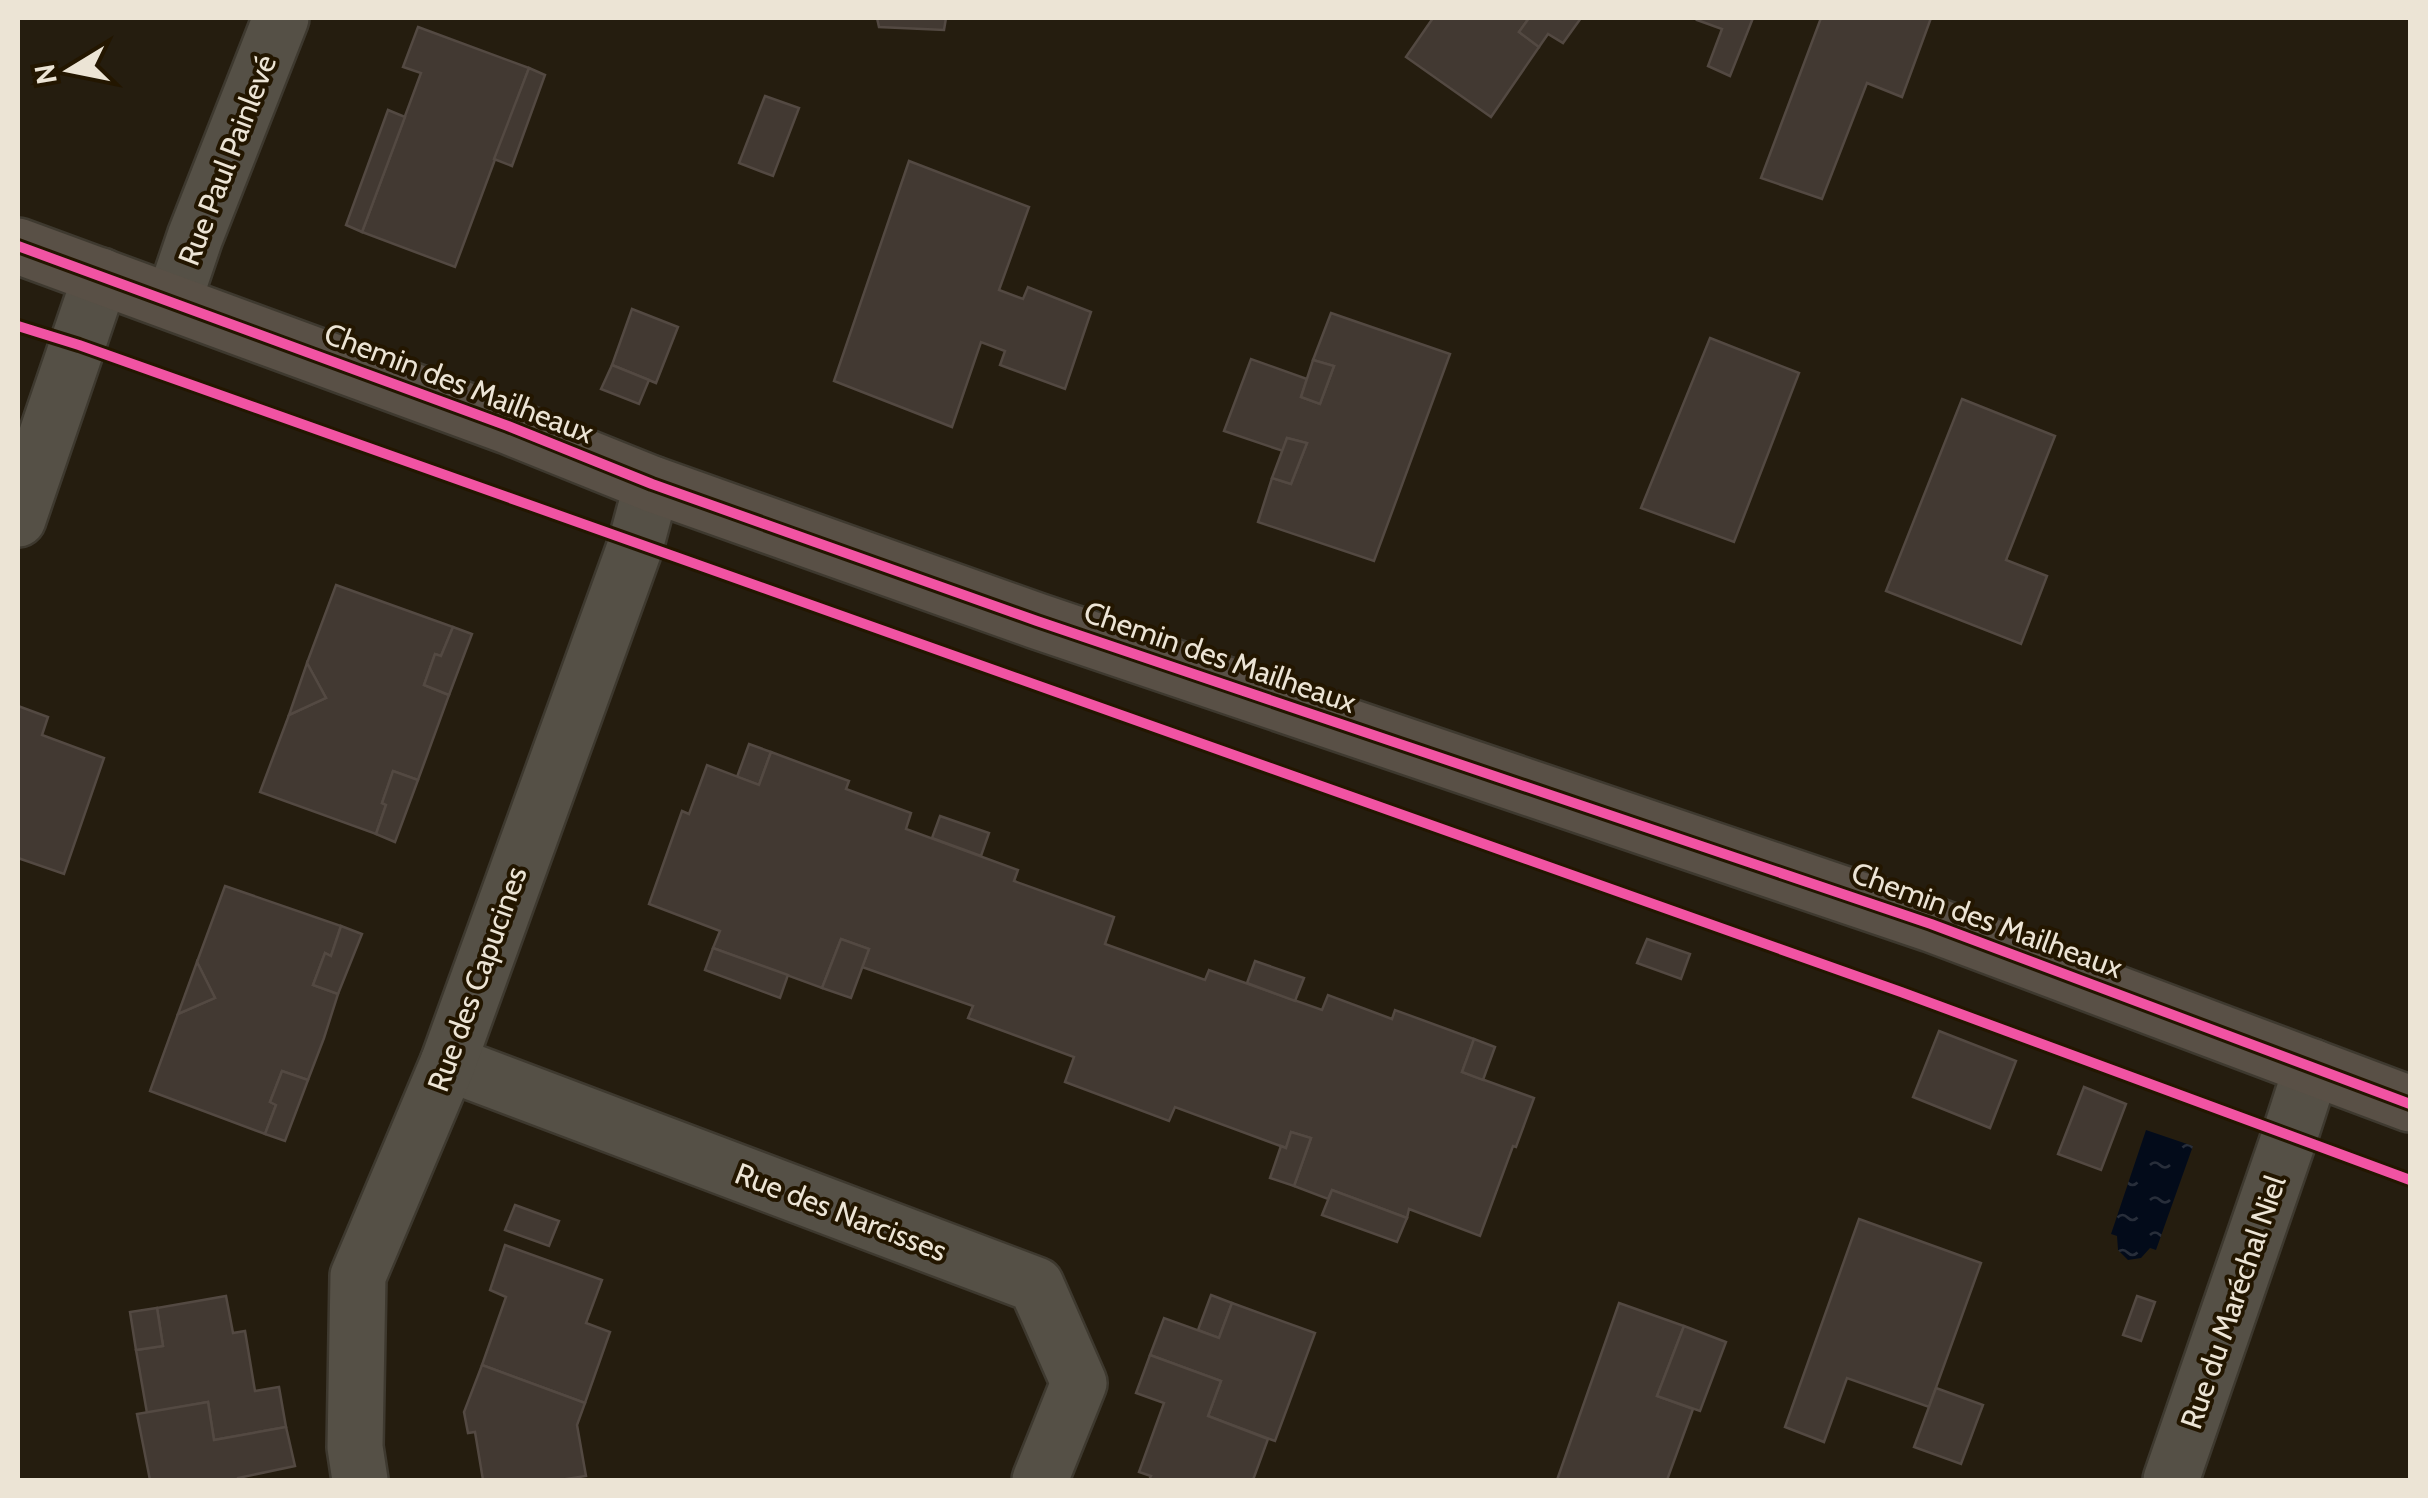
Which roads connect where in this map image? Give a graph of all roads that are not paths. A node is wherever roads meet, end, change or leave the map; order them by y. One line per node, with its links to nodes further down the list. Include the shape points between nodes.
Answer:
1 (281, 18): 4 (street, Rue Paul Painlevé)
2 (18, 246): 3 (street, Chemin des Mailheaux)
3 (101, 276): 4 (street, Chemin des Mailheaux); 6 (street)
4 (174, 302): 5 (street, Chemin des Mailheaux)
5 (652, 484): 7 (street, Rue des Capucines); 8 (street, Chemin des Mailheaux, via 1912,917)
6 (18, 519)
7 (448, 1063): 10 (street, Rue des Capucines, via 358,1276); 11 (street, Rue des Narcisses, via 1036,1285 1079,1383)
8 (2312, 1067): 9 (street, Chemin des Mailheaux); 12 (street, Rue du Maréchal Niel)
9 (2410, 1104)
10 (360, 1480)
11 (1040, 1480)
12 (2172, 1480)

